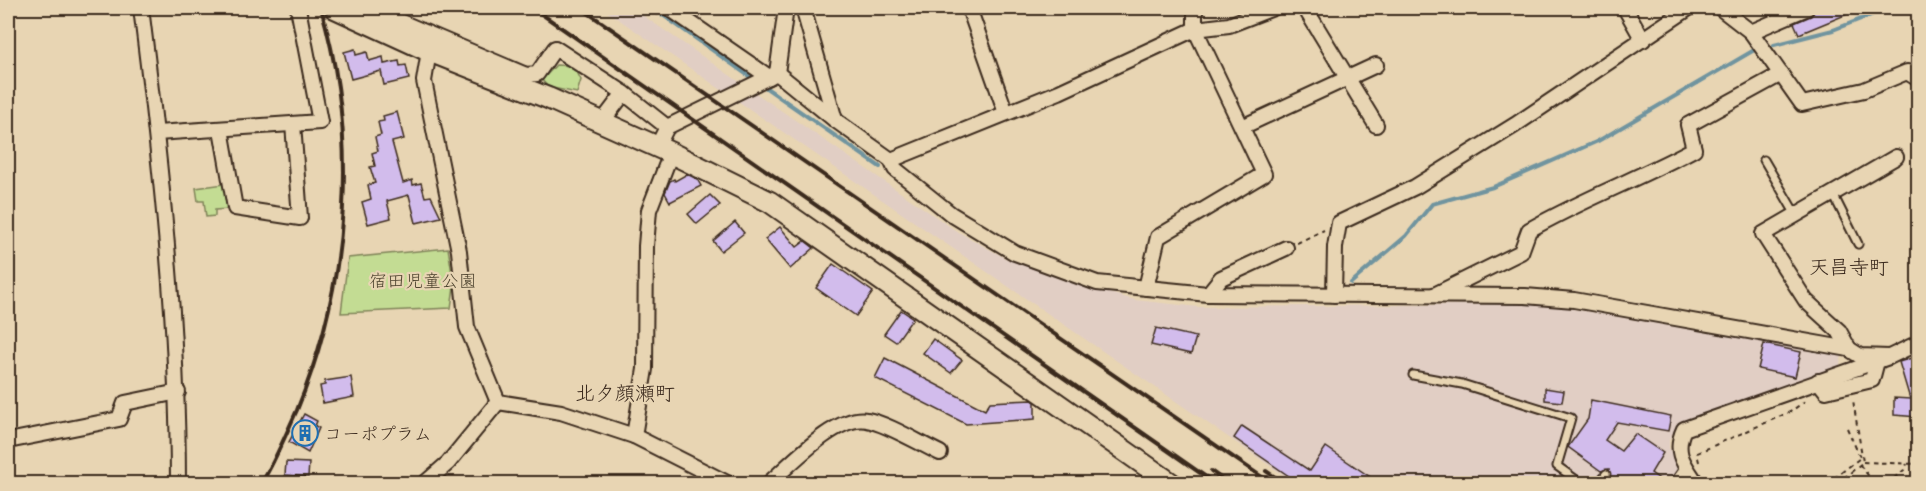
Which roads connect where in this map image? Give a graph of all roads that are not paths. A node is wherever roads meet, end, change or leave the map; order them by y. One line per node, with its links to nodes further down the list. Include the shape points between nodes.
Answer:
1 (141, 8): 35 (street)
2 (298, 8): 30 (street, via 320,122)
3 (335, 8): 19 (street)
4 (368, 8): 26 (street, via 530,76 537,74 555,48)
5 (669, 8): 23 (street)
6 (786, 8): 23 (street)
7 (803, 8): 28 (street)
8 (969, 8): 27 (street)
9 (1195, 8): 16 (street)
10 (1273, 8): 16 (street, via 1229,25)
11 (1305, 8): 25 (street)
12 (1625, 8): 18 (street)
13 (1689, 8): 18 (street)
14 (1720, 8): 17 (street)
15 (1807, 8): 17 (street)
16 (1195, 29): 27 (street); 33 (street)
17 (1751, 32): 22 (street)
18 (1643, 40): 46 (street, via 1415,187 1339,223)
19 (429, 51): 29 (street); 54 (street, via 424,81 459,251 467,327)
20 (1918, 61): 24 (street)
21 (1376, 65): 25 (street)
22 (1781, 74): 24 (street, via 1802,104); 47 (street, via 1688,125 1694,149 1576,203 1529,230 1521,252)
23 (773, 75): 28 (street); 32 (street)
24 (1913, 75)
25 (1346, 77): 31 (street); 33 (street)
26 (624, 93): 29 (street); 32 (street)
27 (1006, 113): 38 (street)
28 (835, 120): 38 (street)
29 (602, 122): 36 (street)
30 (293, 124): 34 (street); 34 (street, via 300,218 235,208)
31 (1376, 125)
32 (667, 127): 36 (street)
33 (1242, 127): 44 (street, via 1264,174 1158,237)
34 (221, 129): 35 (street)
35 (157, 133): 53 (street)
36 (664, 150): 55 (street, via 649,210 645,369); 64 (street, via 770,202)
37 (1896, 157): 40 (street)
38 (891, 160): 44 (street, via 895,169 951,214 1015,253 1097,283)
39 (1764, 160): 41 (lane)
40 (1833, 194): 41 (street); 42 (lane)
41 (1796, 215): 49 (street, via 1763,234 1806,301 1839,331)
42 (1858, 244)
43 (1286, 248): 45 (street, via 1221,278)
44 (1146, 288): 45 (street)
45 (1208, 294): 46 (street)
46 (1334, 295): 47 (street)
47 (1434, 296): 49 (street, via 1574,300)
48 (1918, 343): 50 (street)
49 (1849, 349): 50 (street, via 1860,356)
50 (1883, 359): 52 (street); 52 (street, via 1872,380 1826,391)
51 (1413, 375): 65 (lane, via 1462,384 1571,418 1557,466)
52 (1819, 382): 58 (street, via 1683,429 1677,443)
53 (178, 392): 56 (street, via 125,403 119,418); 60 (street)
54 (498, 402): 55 (street, via 561,412); 61 (street, via 448,463)
55 (634, 436): 62 (street)
56 (8, 441)
57 (940, 453): 63 (street, via 868,420 850,420)
58 (1685, 466): 67 (lane); 68 (street)
59 (1605, 474): 66 (lane)
60 (178, 483)
61 (424, 483)
62 (729, 483)
63 (768, 483)
64 (1172, 483)
65 (1582, 483)
66 (1598, 483)
67 (1673, 483)
68 (1697, 483)

